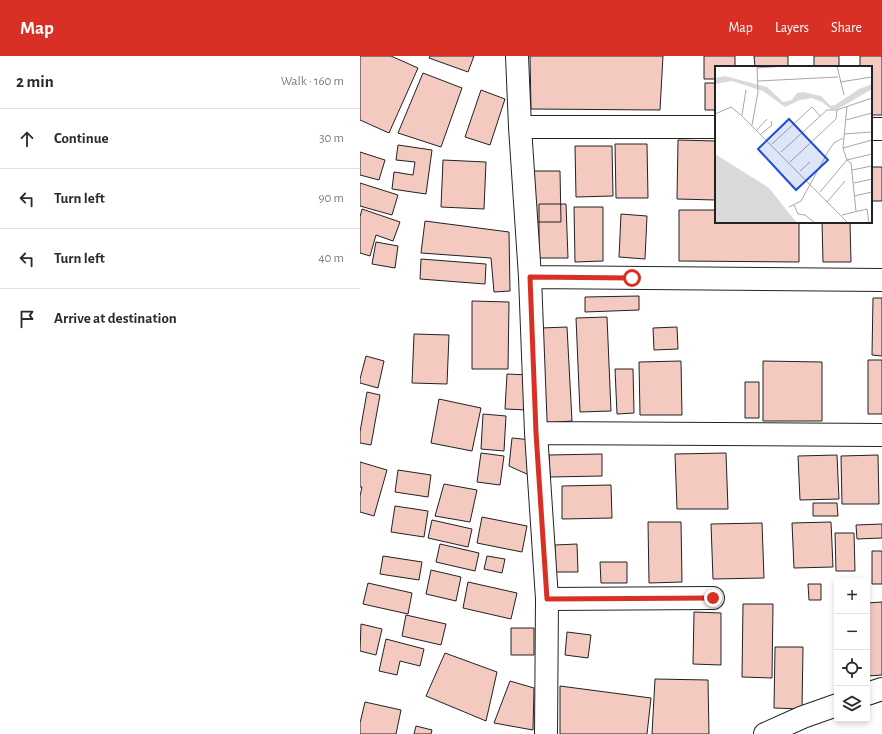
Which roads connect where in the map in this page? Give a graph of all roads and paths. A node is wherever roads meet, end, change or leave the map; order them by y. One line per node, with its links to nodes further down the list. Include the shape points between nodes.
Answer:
1 (517, 56): 2 (street)
2 (520, 127): 3 (street); 4 (street)
3 (715, 127)
4 (530, 277): 5 (street); 6 (street)
5 (882, 280)
6 (536, 433): 7 (street); 9 (street)
7 (882, 435)
8 (713, 598): 9 (street)
9 (547, 599): 13 (street)
10 (882, 689): 11 (street)
11 (870, 693)
12 (834, 706): 14 (street)
13 (546, 734)
14 (765, 734)

